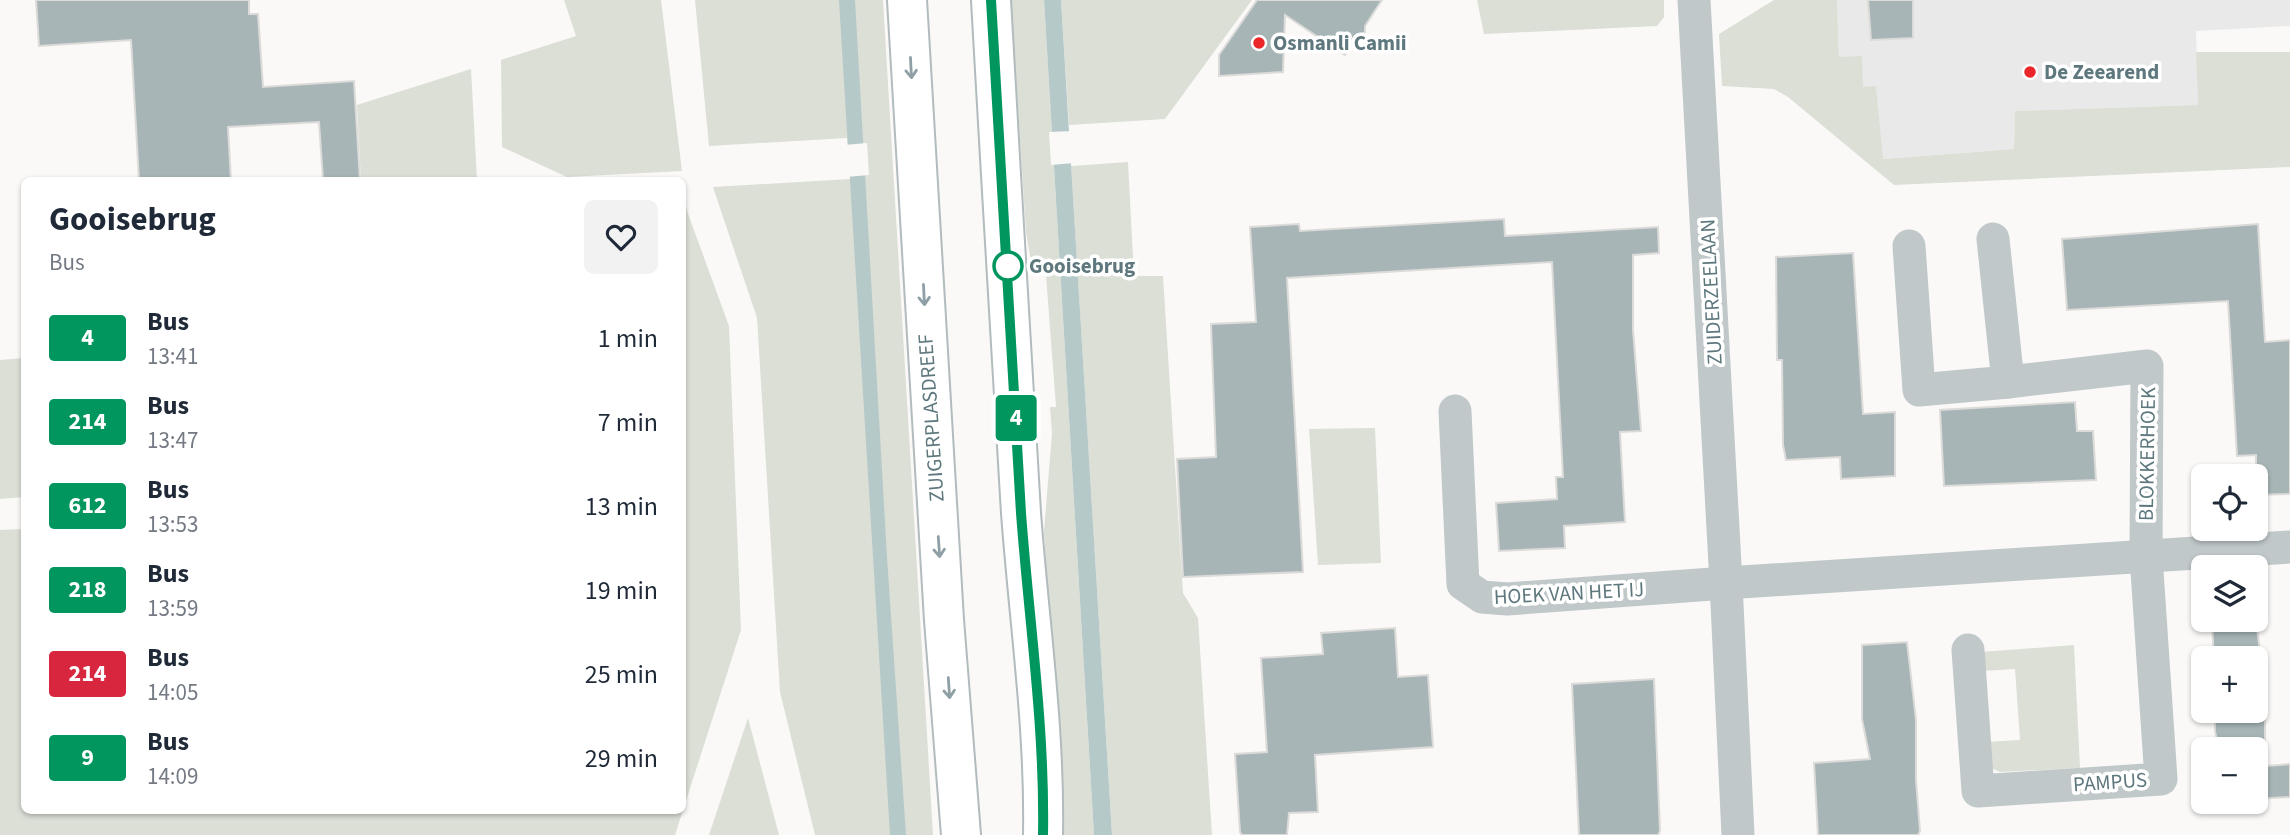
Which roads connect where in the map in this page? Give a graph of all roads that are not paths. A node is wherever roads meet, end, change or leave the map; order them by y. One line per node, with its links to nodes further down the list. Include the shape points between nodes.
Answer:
1 (907, 0): 12 (main road, ZUIGERPLASDREEF, one-way to 12)
2 (991, 0): 13 (main road, via 1022,516 1044,772)
3 (1694, 0): 10 (street, ZUIDERZEELAAN)
4 (1993, 239): 6 (street)
5 (1909, 246): 6 (street, BLOKKERHOEK, via 1919,390)
6 (2008, 382): 9 (street, BLOKKERHOEK, via 2147,366)
7 (1455, 411): 10 (street, HOEK VAN HET IJ, via 1463,584 1482,597)
8 (2290, 547): 9 (street)
9 (2146, 556): 10 (street); 11 (street, PAMPUS, via 2161,779 1978,791)
10 (1726, 583): 14 (street, ZUIDERZEELAAN)
11 (1968, 650)
12 (961, 835)
13 (1043, 835)
14 (1738, 835)

